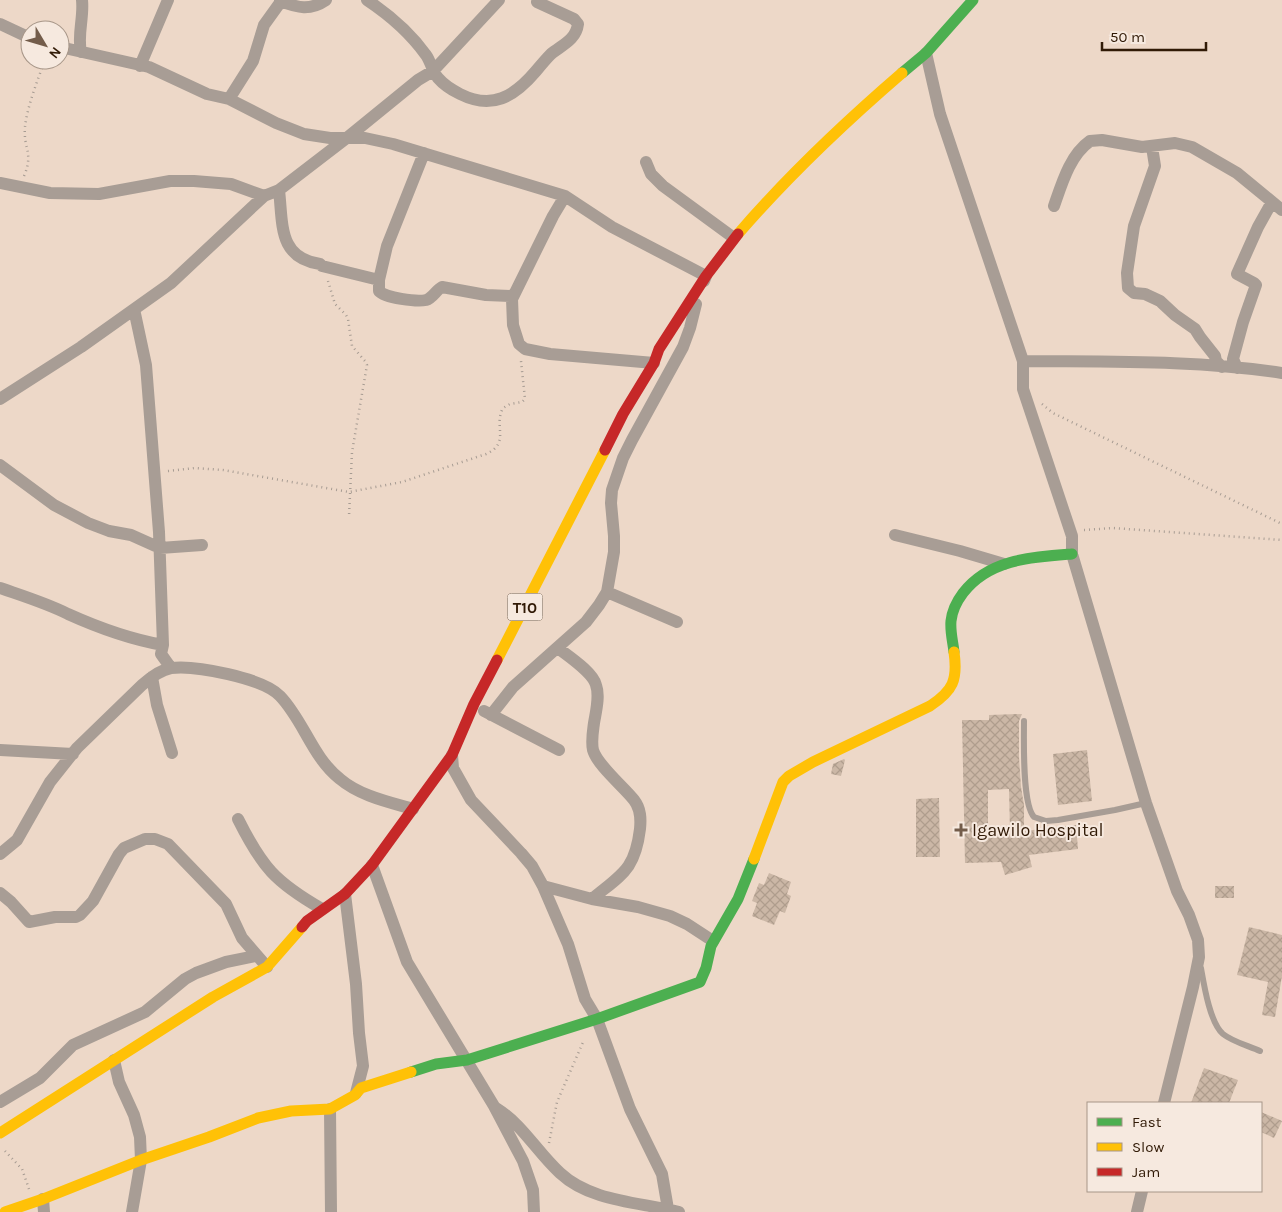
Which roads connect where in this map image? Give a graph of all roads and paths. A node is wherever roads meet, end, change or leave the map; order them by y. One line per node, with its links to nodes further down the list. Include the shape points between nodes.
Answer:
1 (82, 0): 12 (street)
2 (168, 0): 14 (street)
3 (326, 0): 7 (street, via 302,8)
4 (367, 0): 16 (street, via 408,34 427,56)
5 (499, 0): 16 (street)
6 (973, 0): 13 (main road, T10)
7 (281, 1): 17 (street, via 264,25 253,61)
8 (537, 2): 16 (street, via 574,20 578,24 577,30 510,94 492,102 478,102 452,90)
9 (0, 24): 10 (street)
10 (20, 33)
11 (70, 49): 12 (street)
12 (81, 52): 14 (street)
13 (926, 53): 29 (main road, T10, via 862,107 769,198); 36 (street, via 940,114)
14 (140, 66): 17 (street, via 207,94)
15 (42, 70): 23 (path, via 25,124 29,152 27,168)
16 (433, 71): 18 (street)
17 (230, 99): 18 (street, via 304,134)
18 (348, 137): 20 (street, via 365,138); 24 (street)
19 (1152, 147): 27 (street, via 1090,141 1070,166); 28 (street, via 1175,143 1192,147 1237,173); 38 (street, via 1155,166 1134,226 1128,285 1134,293 1160,301 1175,316 1196,329)
20 (424, 153): 26 (street); 32 (street, via 387,246)
21 (646, 162): 29 (street, via 663,186)
22 (0, 183): 23 (street)
23 (17, 186): 25 (street, via 50,193 99,194 170,181 194,181 231,184)
24 (280, 190): 25 (street); 30 (street, via 284,236 289,248 308,262)
25 (264, 196): 34 (street, via 171,283)
26 (565, 196): 31 (street, via 612,227); 33 (street)
27 (1054, 206)
28 (1277, 206): 39 (street, via 1258,227 1237,274 1256,286 1233,359)
29 (734, 238): 31 (main road, T10)
30 (320, 264): 32 (street); 45 (path, via 327,274 335,302 348,319 353,348 367,365 352,452)
31 (706, 276): 37 (main road, T10); 56 (street, via 683,347 632,440 616,477 611,497 614,552)
32 (379, 280): 33 (street, via 380,293 401,298 427,300 445,287)
33 (512, 296): 35 (street, via 513,325)
34 (134, 309): 42 (street); 44 (street, via 146,365)
35 (520, 347): 37 (street, via 550,354); 45 (path, via 525,399 503,408 501,437 492,451 402,482)
36 (1023, 361): 38 (street); 41 (street)
37 (654, 363): 62 (main road, T10, via 623,414)
38 (1222, 367): 39 (street)
39 (1237, 368): 40 (street)
40 (1282, 373)
41 (1023, 389): 47 (path, via 1053,413); 49 (street)
42 (0, 399)
43 (0, 465): 52 (street, via 63,511)
44 (154, 475): 45 (path, via 207,468); 52 (street)
45 (349, 492): 46 (path)
46 (349, 516)
47 (1282, 524)
48 (896, 535): 54 (street)
49 (1072, 536): 50 (path, via 1085,530 1113,528); 53 (street)
50 (1282, 540)
51 (202, 545): 52 (street)
52 (160, 548): 58 (street)
53 (1072, 554): 54 (main road); 70 (street)
54 (1004, 564): 80 (main road, via 976,578 953,612 951,629 956,676 946,694 930,706 812,762 783,782 738,899)
55 (0, 588): 58 (street, via 109,632)
56 (607, 592): 57 (street); 59 (street, via 586,622)
57 (677, 622)
58 (163, 646): 60 (street, via 162,654)
59 (558, 648): 63 (street, via 513,687); 78 (street, via 590,674 596,684 594,751 634,799 641,818 638,845 631,863 624,873)
60 (170, 668): 61 (street); 71 (street, via 203,669 237,676 277,692 308,741 337,778 361,792)
61 (152, 676): 67 (street); 68 (street)
62 (474, 704): 63 (street); 69 (main road, T10)
63 (491, 716): 66 (street)
64 (1024, 721): 70 (lane, via 1026,787 1029,809 1034,817 1058,820)
65 (0, 750): 68 (street)
66 (559, 750)
67 (172, 753)
68 (73, 754): 73 (street, via 50,782 17,840)
69 (452, 755): 71 (main road, T10); 75 (street, via 453,768 471,800 532,866)
70 (1146, 803): 82 (street, via 1177,891 1194,926)
71 (413, 810): 74 (main road, T10)
72 (238, 819): 79 (street, via 259,858 275,877)
73 (0, 854)
74 (372, 864): 77 (main road, T10); 88 (street, via 407,962)
75 (543, 886): 78 (street); 84 (street, via 568,944 585,999)
76 (0, 893): 81 (street, via 28,922 76,917 93,901 124,848 137,841 155,839 168,844 226,904 242,938)
77 (345, 894): 79 (main road, T10); 89 (street, via 364,1066)
78 (592, 899): 80 (street, via 638,906 670,916)
79 (322, 909): 83 (main road, T10, via 307,921)
80 (714, 941): 84 (main road, via 700,982)
81 (256, 956): 83 (street); 90 (street, via 226,962 185,979 145,1012 72,1045 40,1078)
82 (1199, 957): 86 (lane, via 1216,1025 1224,1035); 91 (street)
83 (267, 967): 87 (main road, T10)
84 (597, 1019): 88 (main road); 100 (street, via 630,1109 662,1174)
85 (585, 1037): 96 (path, via 557,1102)
86 (1260, 1050)
87 (114, 1060): 94 (main road, T10); 97 (street, via 119,1082 134,1115)
88 (467, 1060): 89 (main road, via 436,1064 361,1088); 92 (street)
89 (355, 1096): 93 (main road)
90 (0, 1102)
91 (1164, 1102)
92 (494, 1106): 96 (street, via 514,1122); 104 (street, via 533,1190)
93 (330, 1109): 97 (main road, via 291,1111 258,1118); 103 (street)
94 (0, 1133)
95 (0, 1146): 99 (path, via 22,1169)
96 (547, 1159): 100 (street, via 559,1173 582,1189)
97 (141, 1160): 99 (main road, via 64,1190); 102 (street)
98 (1142, 1192): 105 (street)
99 (40, 1205): 101 (main road)
100 (673, 1211)
101 (5, 1212)
102 (132, 1212)
103 (331, 1212)
104 (534, 1212)
105 (1137, 1212)

